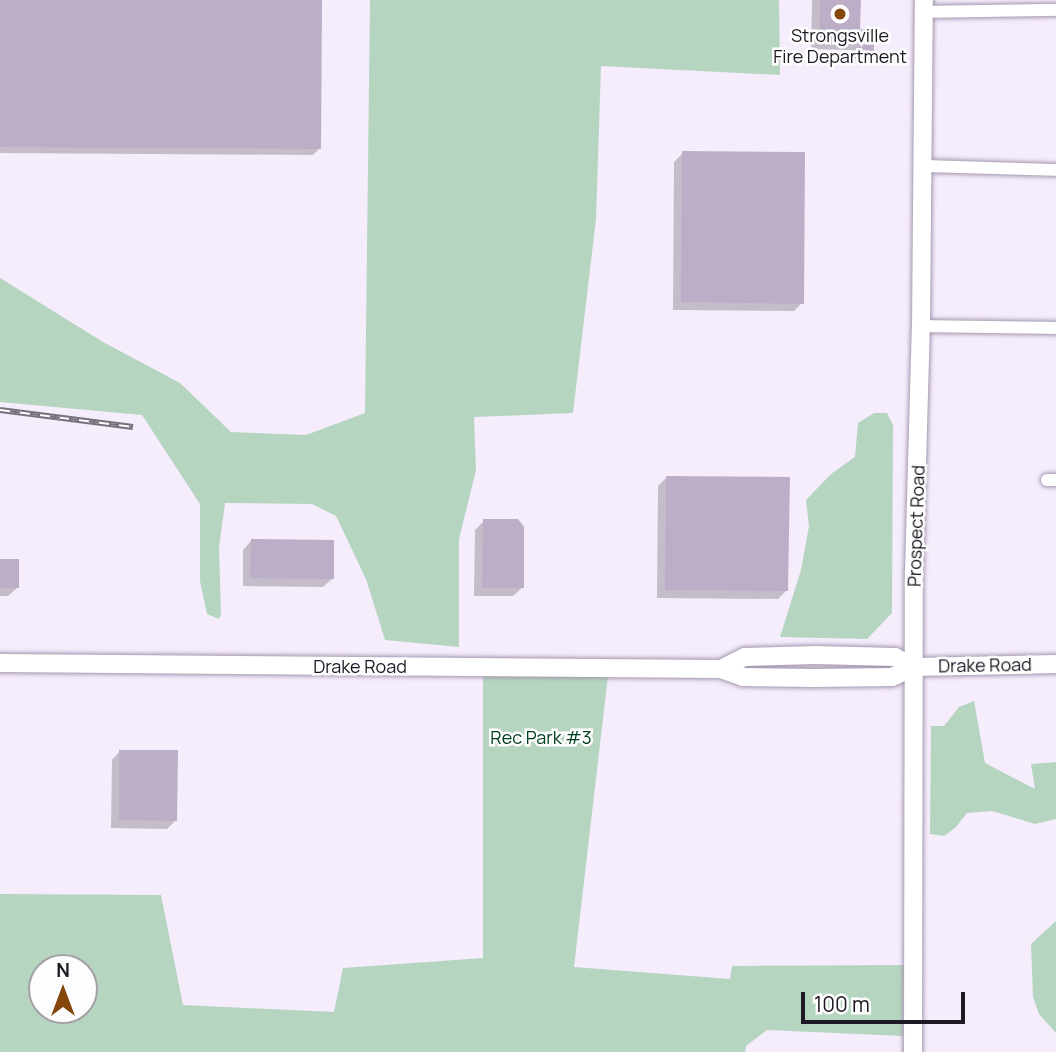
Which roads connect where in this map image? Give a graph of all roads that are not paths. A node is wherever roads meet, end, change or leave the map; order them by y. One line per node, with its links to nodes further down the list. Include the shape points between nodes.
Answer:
1 (924, 6): 2 (street); 3 (street, Prospect Road)
2 (1056, 10)
3 (923, 166): 4 (street); 5 (street, Prospect Road)
4 (1056, 170)
5 (922, 326): 6 (street); 9 (street, Prospect Road)
6 (1056, 328)
7 (0, 663): 9 (street, Drake Road, via 721,669 745,657 815,655 895,657)
8 (1056, 664): 9 (street, Drake Road)
9 (914, 667): 10 (street, Prospect Road)
10 (913, 1052)

